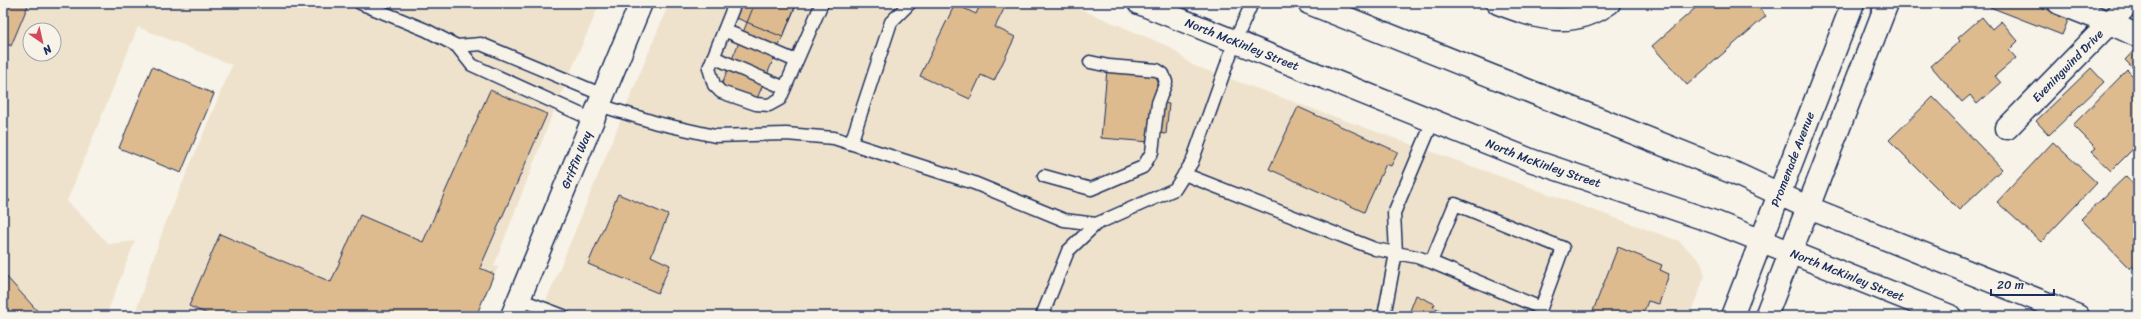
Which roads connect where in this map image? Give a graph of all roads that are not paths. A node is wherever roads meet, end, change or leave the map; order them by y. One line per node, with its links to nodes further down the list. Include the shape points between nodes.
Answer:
1 (360, 3): 19 (lane, via 426,30)
2 (641, 3): 24 (main road, Griffin Way)
3 (735, 3): 16 (lane)
4 (822, 3): 21 (lane)
5 (910, 3): 27 (lane, via 891,22)
6 (1139, 3): 18 (main road, North McKinley Street)
7 (1252, 3): 18 (lane)
8 (1309, 3): 30 (main road, via 1734,173)
9 (1498, 3): 10 (main road, via 1524,13 1559,21 1595,13)
10 (1609, 3)
11 (1854, 3): 30 (main road, Promenade Avenue)
12 (1887, 3): 31 (main road)
13 (2059, 3): 15 (main road)
14 (2129, 3): 15 (main road, Eveningwind Drive)
15 (2110, 23): 17 (main road); 26 (main road, Eveningwind Drive)
16 (724, 30): 20 (lane); 21 (lane)
17 (2138, 36)
18 (1235, 41): 25 (main road, North McKinley Street); 28 (lane, via 1192,162)
19 (457, 46): 24 (lane, via 481,44); 24 (lane, via 472,65)
20 (713, 57): 23 (lane); 23 (lane, via 709,68 714,85 721,92 756,104 769,105 780,99)
21 (796, 61): 23 (lane)
22 (1090, 62): 29 (lane, via 1158,70 1163,74 1166,82 1158,103 1152,152 1143,167 1091,189)
23 (785, 88)
24 (599, 107): 27 (lane, via 715,136 786,134 834,138); 37 (main road, Griffin Way)
25 (1433, 120): 33 (main road, North McKinley Street, via 1533,161); 35 (lane, via 1394,213)
26 (2007, 128)
27 (851, 143): 32 (lane, via 974,183 1064,220)
28 (1184, 174): 32 (lane, via 1175,189); 35 (lane, via 1375,249)
29 (1044, 176)
30 (1779, 194): 31 (main road); 33 (main road, Promenade Avenue)
31 (1807, 207): 34 (main road); 45 (main road)
32 (1096, 224): 40 (lane, via 1068,251)
33 (1763, 241): 34 (main road, North McKinley Street); 42 (main road, Promenade Avenue)
34 (1792, 252): 43 (main road); 44 (main road, North McKinley Street)
35 (1396, 253): 36 (lane, via 1417,256); 41 (lane)
36 (1431, 262): 38 (lane); 38 (lane, via 1455,204 1563,248)
37 (516, 307): 39 (lane)
38 (1539, 312)
39 (564, 316)
40 (1042, 316)
41 (1384, 316)
42 (1732, 316)
43 (1766, 316)
44 (1950, 316)
45 (2078, 316)

